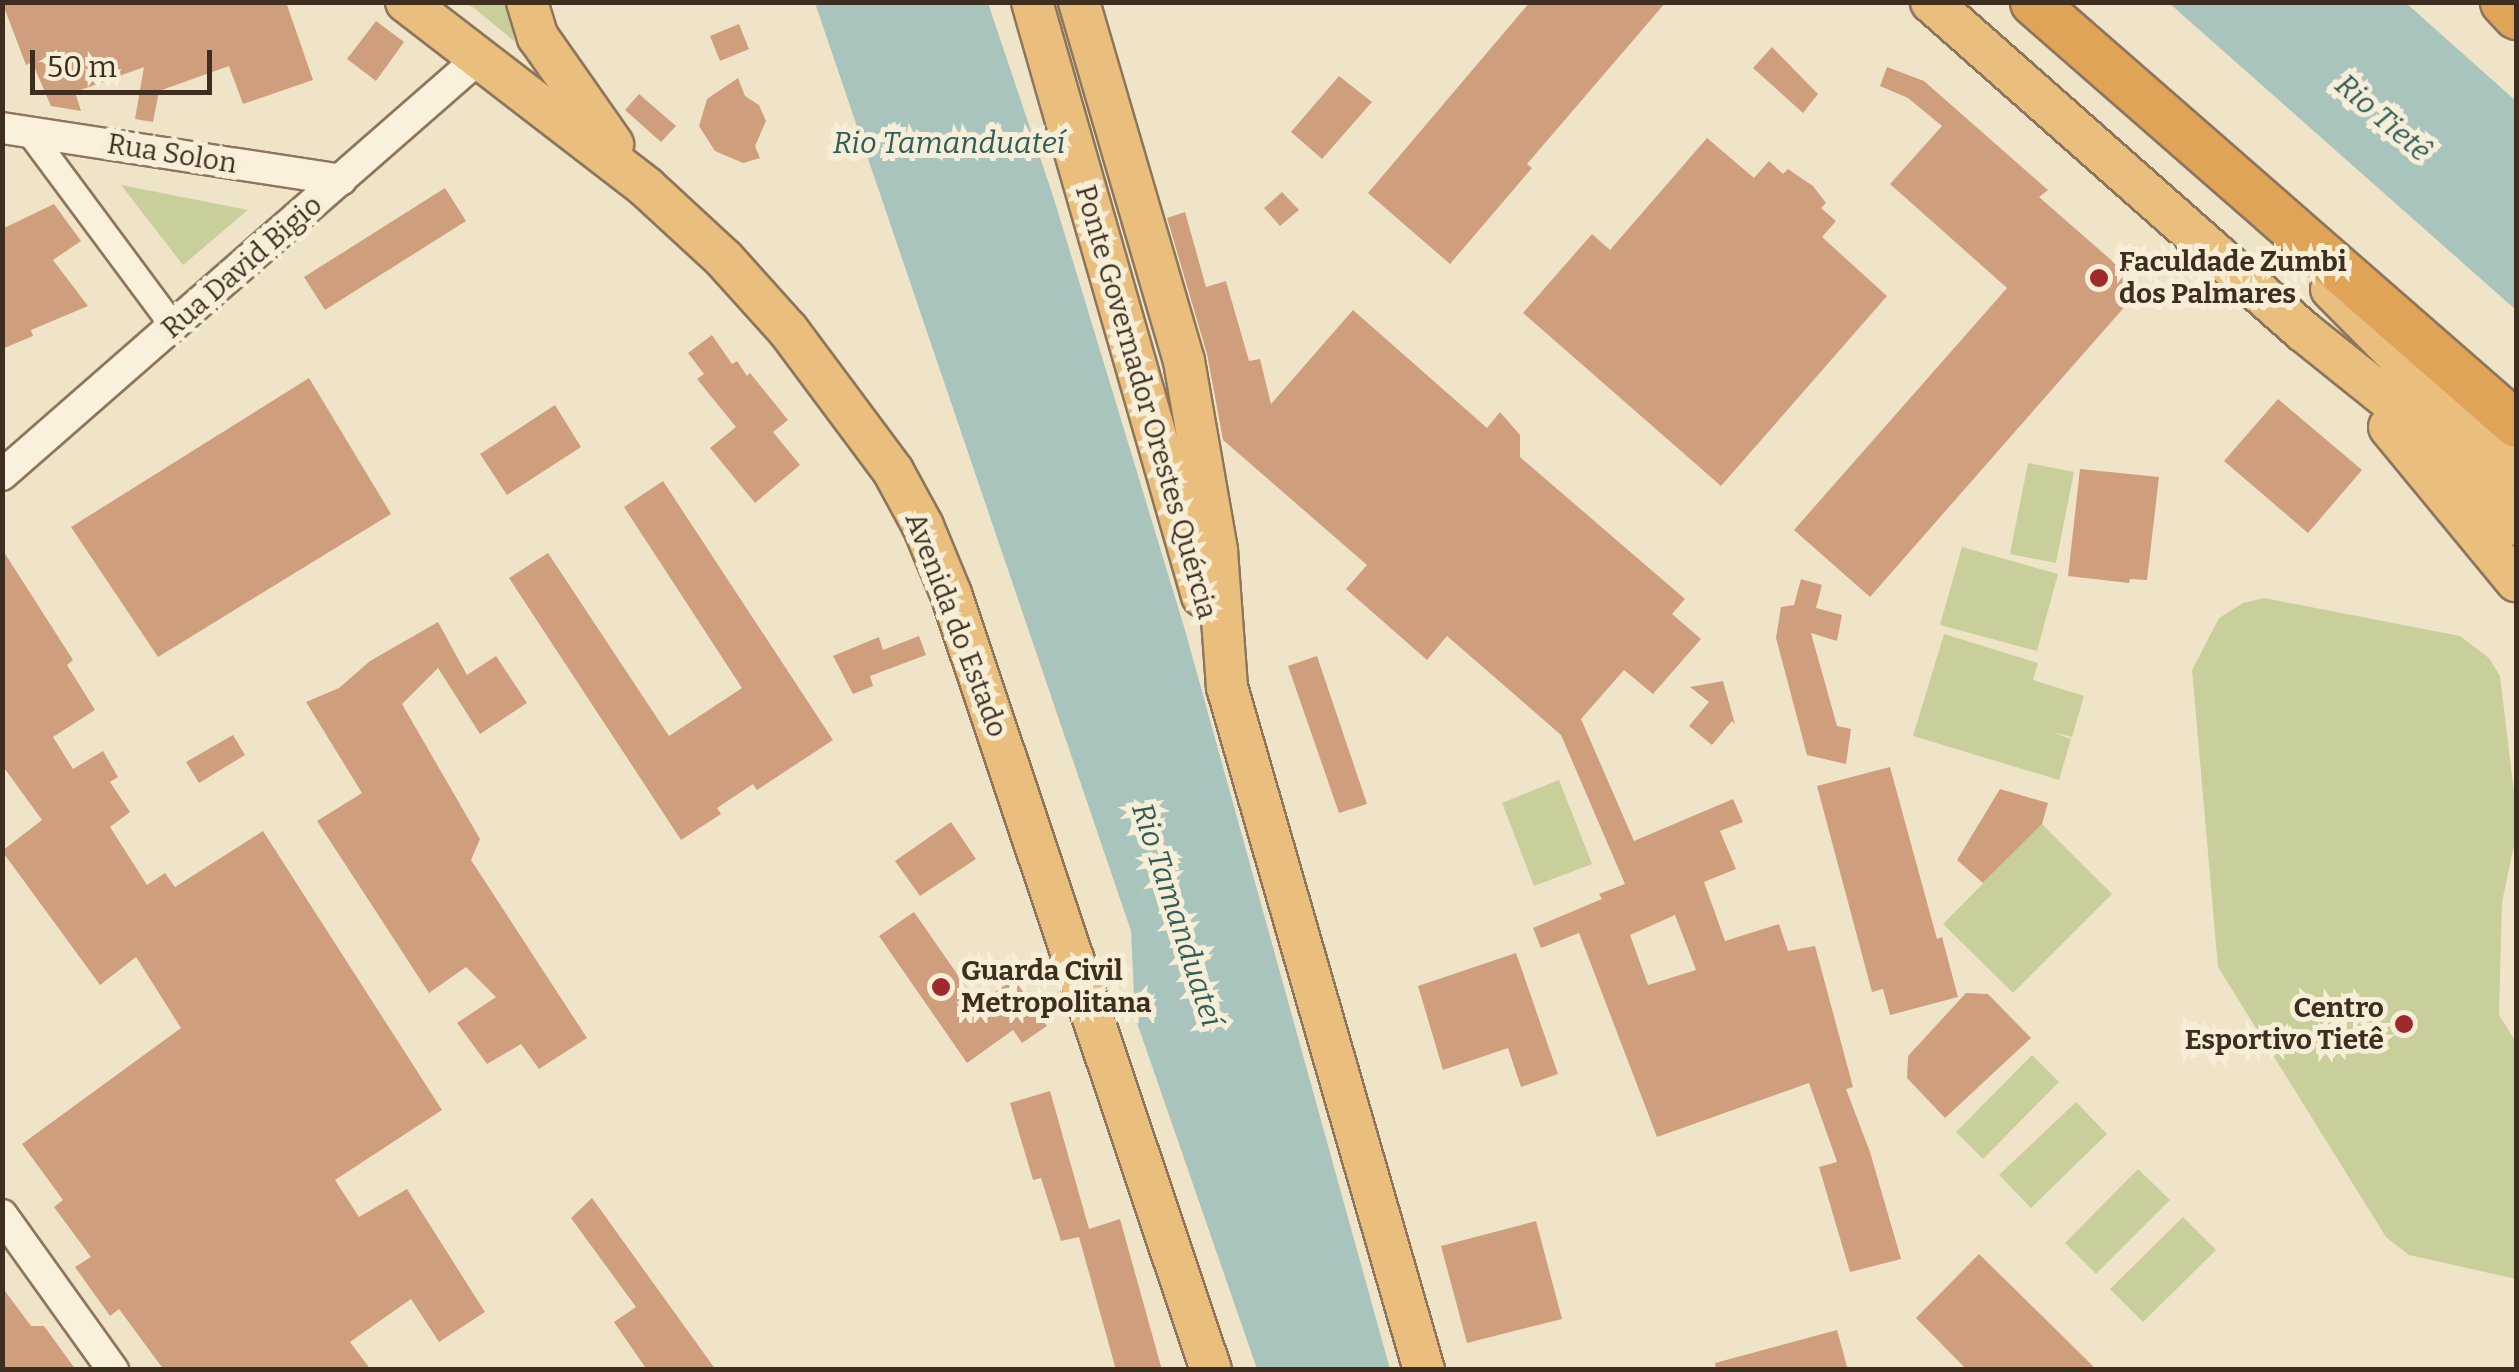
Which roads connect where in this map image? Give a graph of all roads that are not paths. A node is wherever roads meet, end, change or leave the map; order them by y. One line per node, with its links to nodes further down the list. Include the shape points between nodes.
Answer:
1 (406, 2): 9 (highway, Avenida do Estado)
2 (526, 2): 12 (highway, via 538,37 574,93)
3 (1032, 2): 21 (highway, Ponte Governador Orestes Quércia)
4 (1079, 2): 21 (highway, via 1184,360 1217,551)
5 (1930, 2): 15 (highway)
6 (2033, 2): 13 (highway)
7 (2503, 2): 8 (highway)
8 (2516, 16)
9 (480, 58): 11 (street, Rua David Bigio); 12 (highway, Avenida do Estado)
10 (16, 130): 11 (street, Rua Solon); 14 (street)
11 (341, 180): 14 (street, Rua David Bigio)
12 (646, 187): 24 (highway, Avenida do Estado, via 788,330 856,416 923,526)
13 (2267, 207): 16 (highway); 18 (highway, via 2322,279)
14 (174, 326): 17 (street, Rua David Bigio)
15 (2303, 331): 19 (highway, via 2431,436); 20 (highway)
16 (2516, 424)
17 (2, 475)
18 (2516, 476)
19 (2516, 526)
20 (2516, 581)
21 (1227, 687): 25 (highway)
22 (2, 1215): 23 (street)
23 (113, 1370)
24 (1210, 1370)
25 (1424, 1370)

